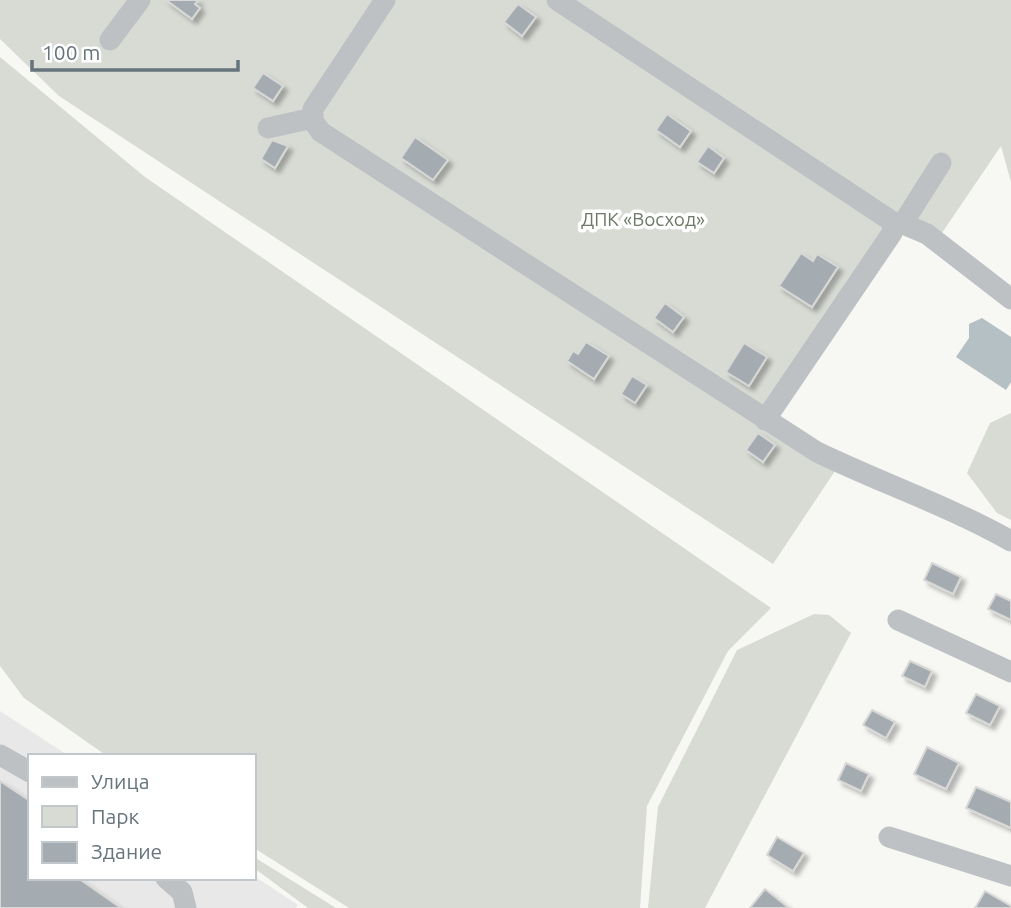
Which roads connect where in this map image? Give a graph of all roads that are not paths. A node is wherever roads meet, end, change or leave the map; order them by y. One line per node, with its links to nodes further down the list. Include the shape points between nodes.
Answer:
1 (140, 0): 4 (street)
2 (385, 0): 5 (street, via 313,109)
3 (557, 0): 8 (street)
4 (110, 40)
5 (313, 118): 6 (street); 10 (street, via 321,132)
6 (268, 128)
7 (942, 163): 8 (street)
8 (897, 225): 9 (street, via 927,233); 10 (street)
9 (1011, 299)
10 (765, 420): 11 (street, via 817,452 970,518)
11 (1011, 541)
12 (898, 620): 13 (street)
13 (1011, 672)
14 (4, 752): 15 (street)
15 (28, 770)
16 (889, 837): 17 (street)
17 (1011, 876)
18 (168, 880): 19 (street, via 182,892)
19 (186, 908)

